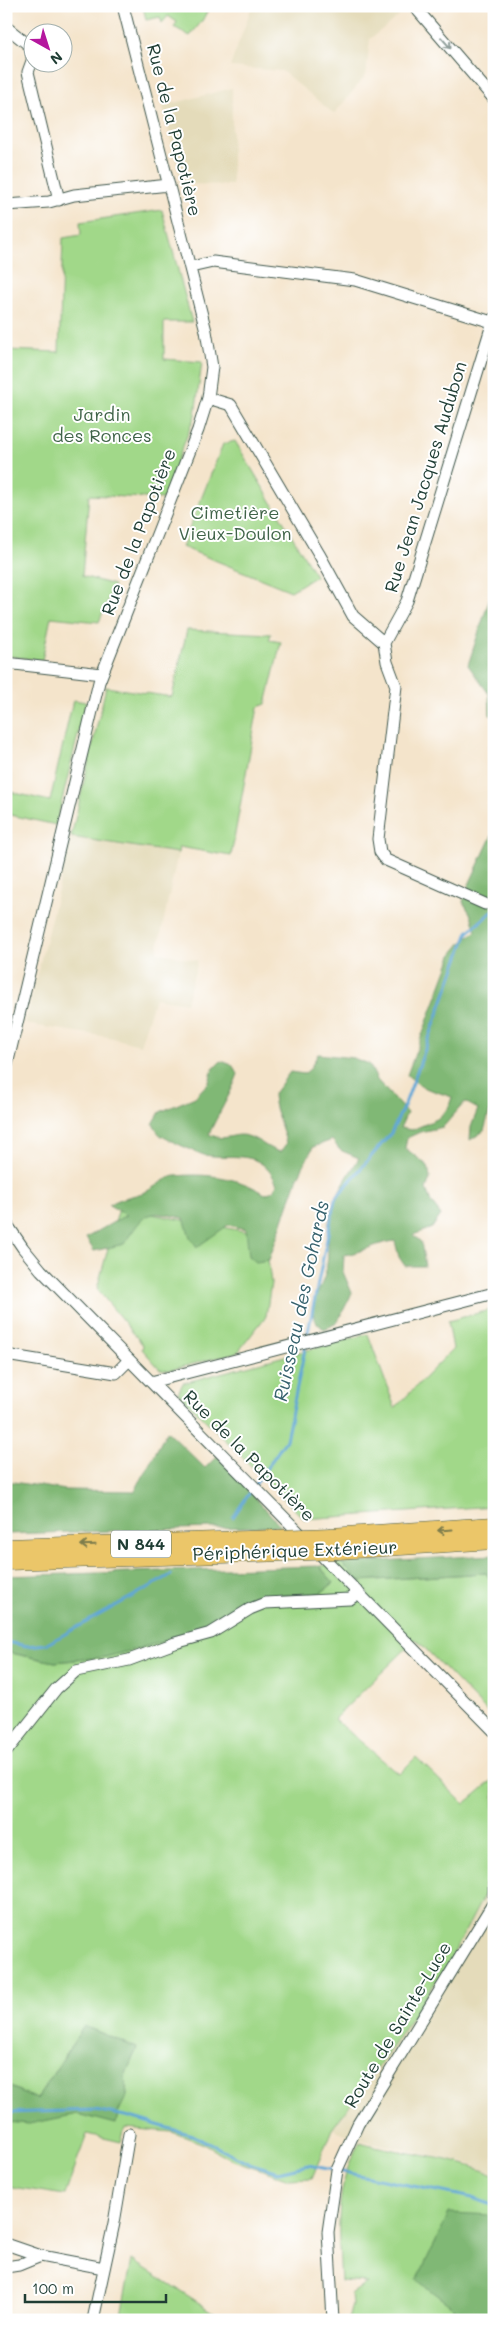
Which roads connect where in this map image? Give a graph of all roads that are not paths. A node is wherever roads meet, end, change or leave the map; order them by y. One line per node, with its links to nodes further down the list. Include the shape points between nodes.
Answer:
1 (123, 6): 7 (street, Rue de la Papotière)
2 (414, 6): 6 (street, one-way to 6)
3 (6, 26): 4 (street)
4 (22, 39)
5 (28, 72): 8 (street)
6 (494, 99)
7 (170, 185): 8 (street, via 74,195); 10 (street, Rue de la Papotière)
8 (59, 200): 9 (street)
9 (6, 205)
10 (191, 266): 11 (street, via 213,262 355,280); 12 (street, Rue de la Papotière, via 212,367)
11 (493, 320): 13 (street, Rue Jean Jacques Audubon, via 407,601)
12 (208, 398): 13 (street, via 231,405 353,616); 15 (street, Rue de la Papotière)
13 (384, 643): 16 (street, via 396,686 378,839 380,852 386,860 402,868)
14 (6, 662): 15 (street)
15 (102, 674): 17 (street, Rue de la Papotière)
16 (485, 904)
17 (6, 1069)
18 (6, 1223): 21 (street, Rue de la Papotière, via 41,1270)
19 (494, 1293): 22 (street)
20 (6, 1354): 21 (street, via 116,1373)
21 (129, 1360): 22 (street, Rue de la Papotière)
22 (151, 1382): 29 (street, Rue de la Papotière)
23 (494, 1526): 25 (highway, N 844, one-way to 25)
24 (494, 1540): 25 (highway, Périphérique Extérieur / N 844)
25 (334, 1544): 26 (highway, N 844, bridge)
26 (280, 1546): 27 (highway, N 844, one-way to 27); 28 (highway, Périphérique Extérieur / N 844)
27 (6, 1548)
28 (6, 1561)
29 (359, 1593): 30 (street, Rue de la Papotière); 31 (street, via 350,1599 265,1603 211,1633 128,1660 76,1671 56,1689)
30 (494, 1731)
31 (6, 1752)
32 (494, 1884): 33 (street)
33 (494, 1895)
34 (494, 1902): 41 (street, Route de Sainte-Luce, via 358,2124 342,2157 334,2186 328,2232)
35 (129, 2134): 39 (street)
36 (6, 2244): 37 (street)
37 (41, 2256): 38 (street); 39 (street)
38 (6, 2267)
39 (104, 2268): 40 (street)
40 (93, 2320)
41 (333, 2320)

